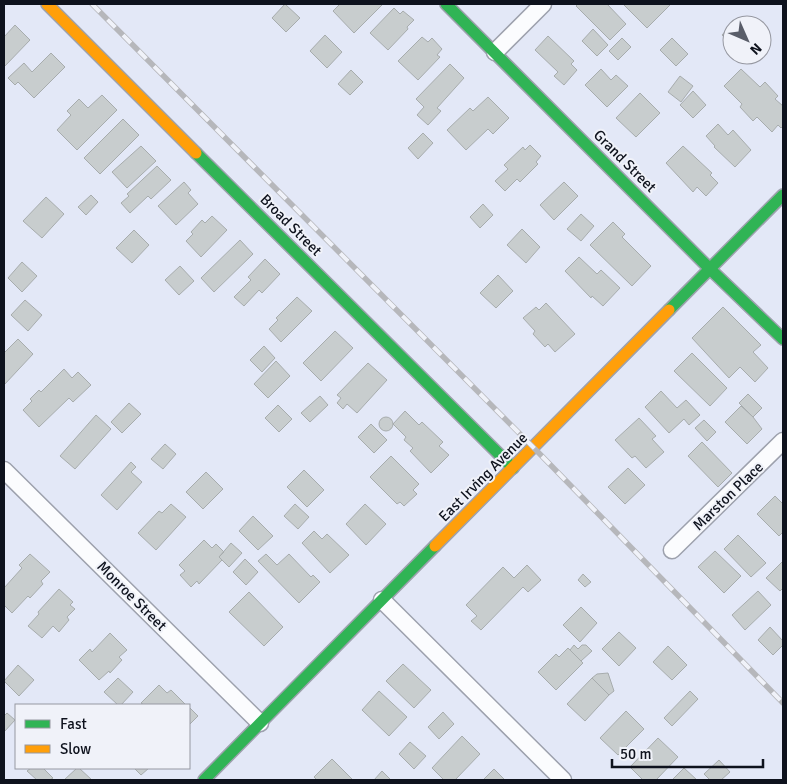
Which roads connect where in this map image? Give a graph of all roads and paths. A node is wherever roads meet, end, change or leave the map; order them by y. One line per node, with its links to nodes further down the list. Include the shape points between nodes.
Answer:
1 (47, 4): 9 (street, Broad Street)
2 (446, 4): 4 (street, Grand Street)
3 (543, 4): 4 (street)
4 (495, 52): 6 (street, Grand Street)
5 (783, 194): 6 (street, East Irving Avenue)
6 (710, 269): 7 (street, Grand Street); 9 (street, East Irving Avenue)
7 (783, 339)
8 (783, 442): 11 (street, Marston Place)
9 (513, 468): 12 (street, East Irving Avenue)
10 (4, 470): 13 (street, Monroe Street)
11 (672, 550)
12 (382, 600): 13 (street, East Irving Avenue); 15 (street)
13 (260, 723): 14 (street, East Irving Avenue)
14 (204, 780)
15 (563, 780)

